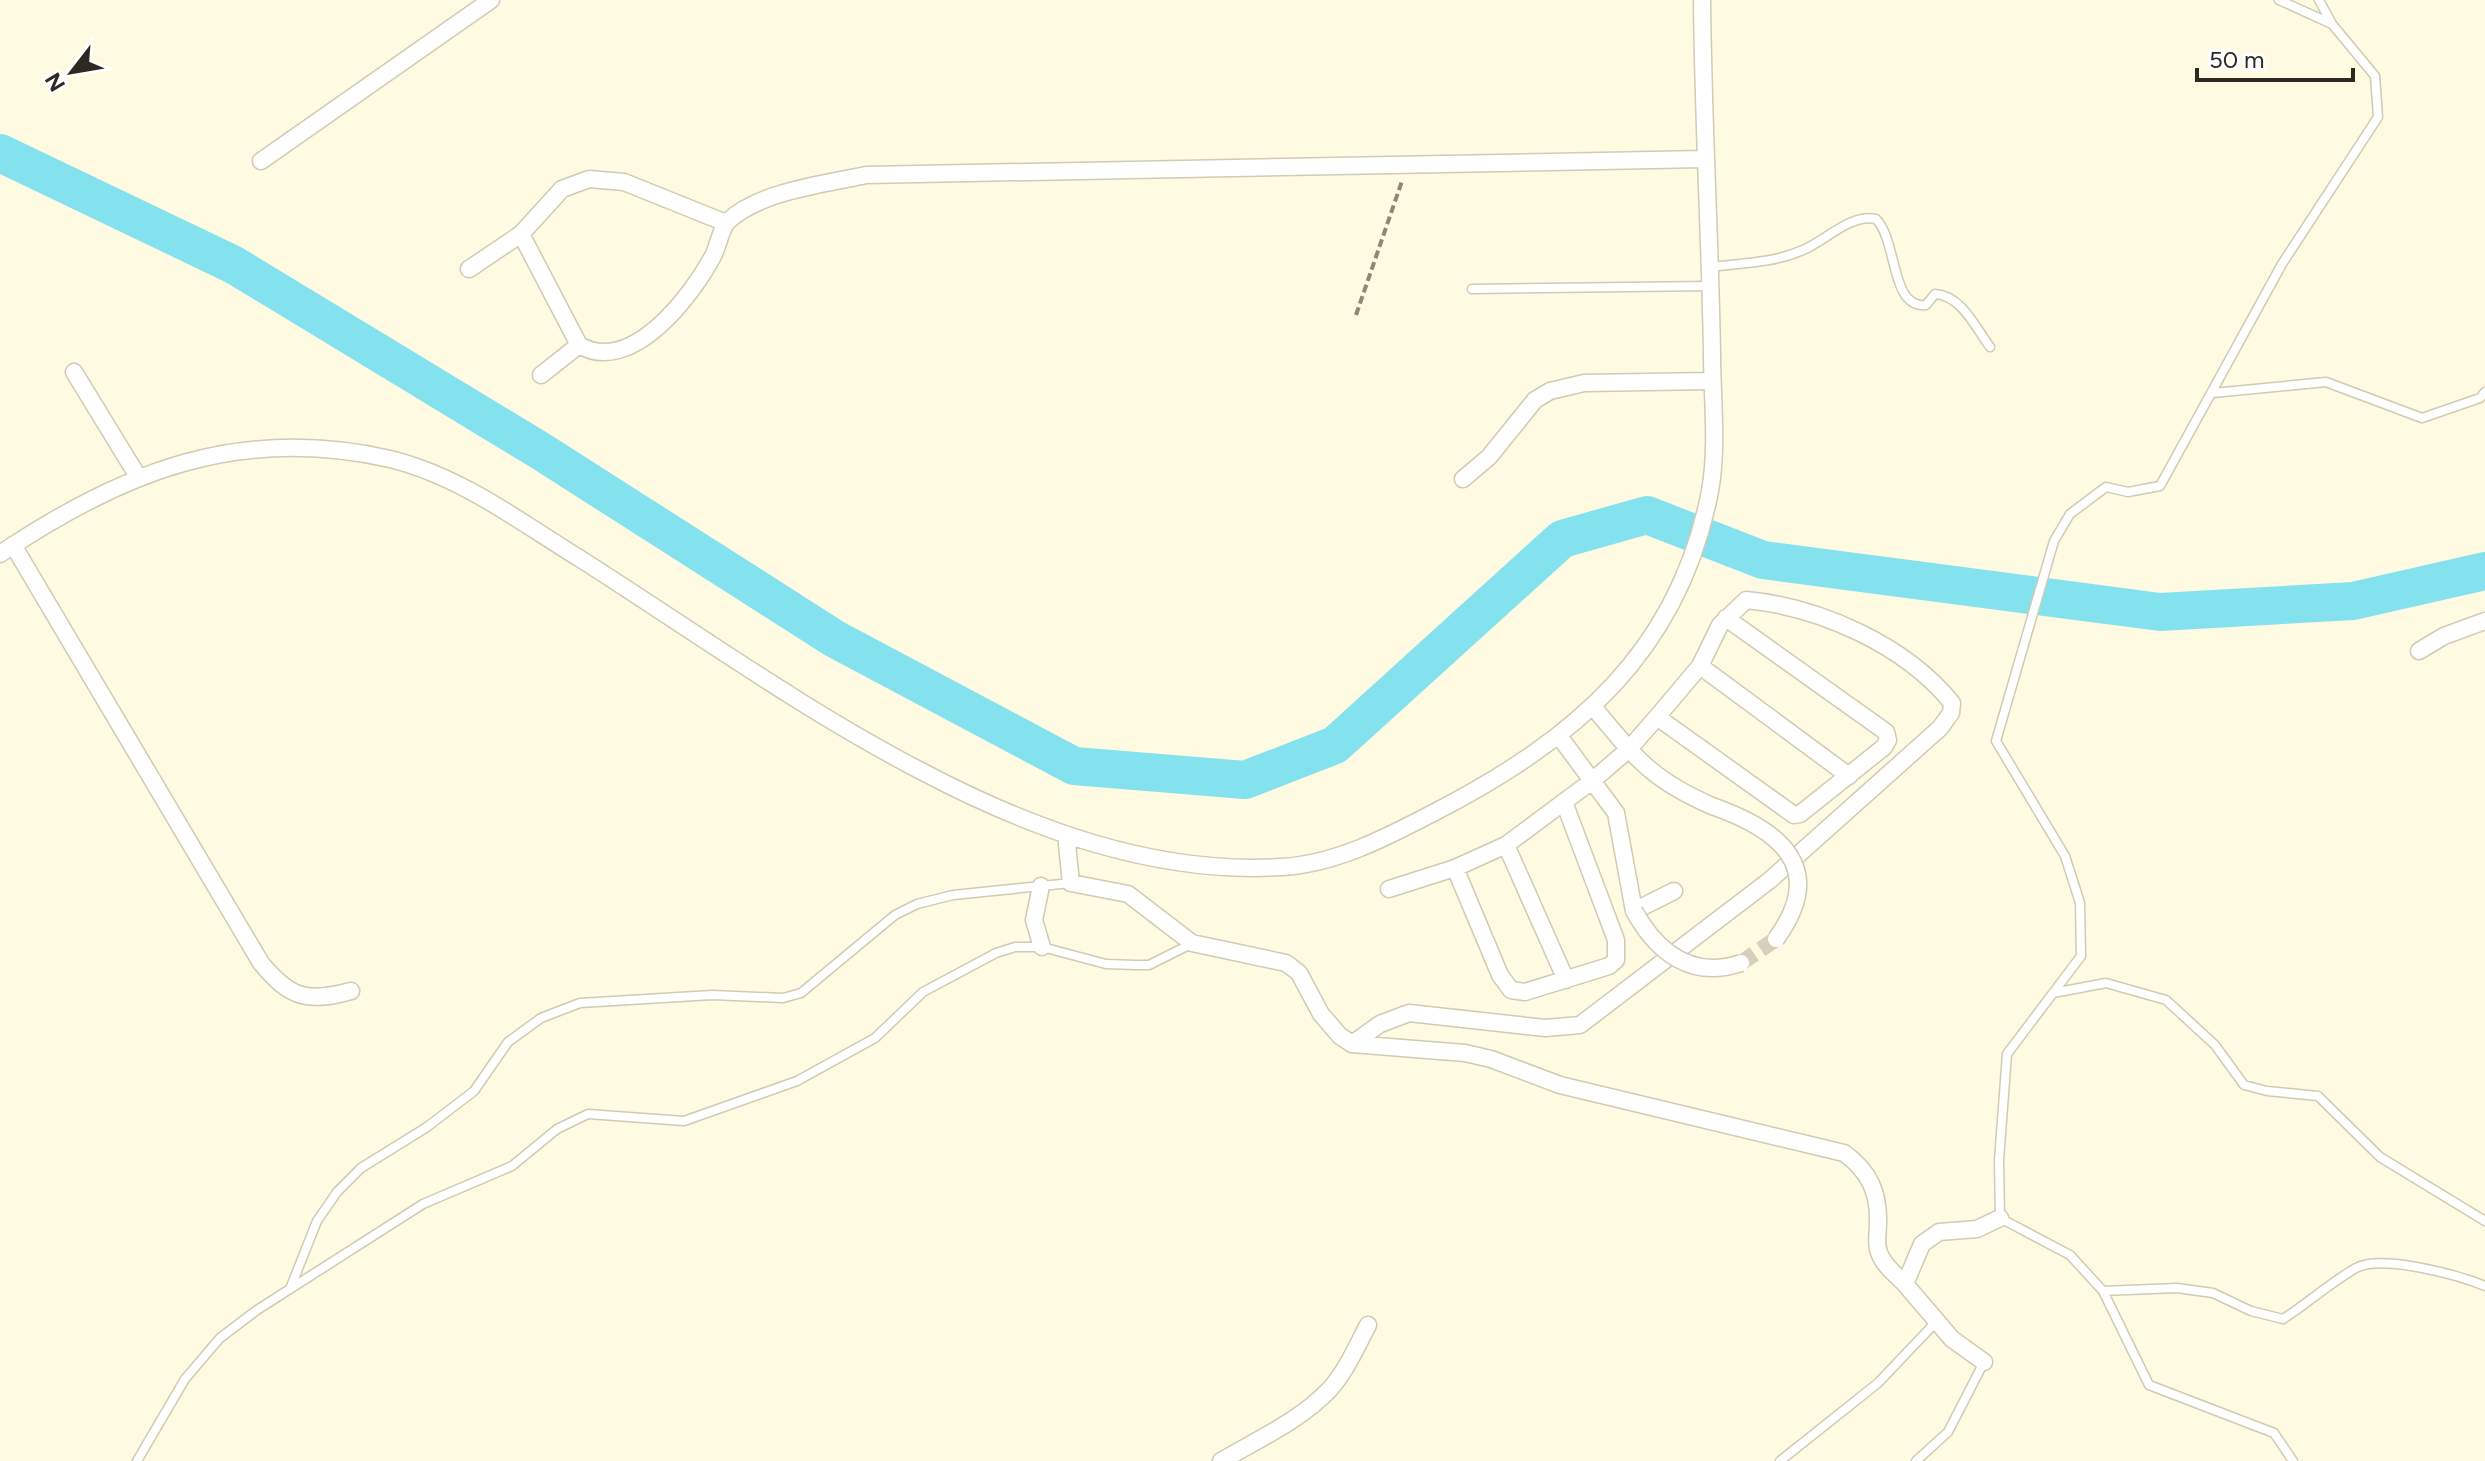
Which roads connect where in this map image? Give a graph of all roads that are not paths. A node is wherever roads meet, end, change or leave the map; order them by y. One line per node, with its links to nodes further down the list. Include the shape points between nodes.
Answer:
1 (491, 0): 7 (street)
2 (1702, 0): 6 (street)
3 (2279, 0): 5 (lane)
4 (2319, 0): 5 (lane)
5 (2332, 24): 20 (lane, via 2375,76 2378,117 2282,264)
6 (1703, 159): 8 (street, via 866,175 778,193); 10 (street)
7 (261, 161)
8 (726, 223): 9 (street, via 624,182 589,179 562,189); 14 (street, via 701,277 648,337 605,355)
9 (521, 234): 11 (street); 14 (street)
10 (1711, 267): 12 (street); 15 (lane, via 1780,259 1852,222 1876,219 1890,241 1908,301 1926,305 1935,294 1945,294 1958,303)
11 (469, 269)
12 (1711, 286): 13 (lane); 18 (street)
13 (1472, 289)
14 (579, 345): 17 (street)
15 (1990, 347)
16 (74, 372): 21 (street)
17 (541, 375)
18 (1712, 381): 22 (street, via 1584,383 1550,391 1535,400 1489,457); 28 (street, via 1712,484 1696,550 1672,604 1641,654)
19 (2485, 392): 20 (lane, via 2422,418 2326,382)
20 (2213, 393): 49 (lane, via 2160,486 2128,492 2106,487 2070,514 2040,581 1996,741 2065,856 2080,903 2081,956)
21 (137, 475): 23 (street); 35 (street, via 235,449 302,446 391,459 430,472 472,491 836,724 925,774)
22 (1463, 479)
23 (7, 550): 48 (street, via 261,963 280,986 304,997 322,999)
24 (1726, 618): 27 (street); 32 (street, via 1886,732 1884,747); 50 (street, via 1746,600 1835,618 1939,687 1952,703 1951,713 1770,880 1580,1025 1545,1028 1409,1013 1380,1024)
25 (2485, 621): 26 (street)
26 (2419, 651)
27 (1700, 666): 29 (street); 32 (street)
28 (1594, 708): 30 (street); 31 (street)
29 (1657, 717): 31 (street); 32 (street, via 1794,815)
30 (1559, 736): 33 (street); 35 (street, via 1406,827 1344,855 1285,867 1172,862)
31 (1629, 749): 33 (street); 43 (street, bridge, via 1672,789 1745,818 1779,838 1795,867 1796,902)
32 (1849, 776)
33 (1592, 781): 34 (street); 42 (street, via 1616,813)
34 (1564, 802): 36 (street); 47 (street, via 1618,951 1609,966)
35 (1066, 835): 38 (street)
36 (1506, 845): 37 (street); 47 (street)
37 (1455, 868): 40 (street); 47 (street, via 1506,986 1525,992)
38 (1071, 883): 39 (lane); 44 (street, via 1128,894)
39 (1041, 886): 45 (street, via 1034,920); 55 (lane, via 917,904 895,915 801,993 783,998 712,995 580,1003 541,1018 508,1042 474,1091 361,1168 337,1192 317,1221)
40 (1389, 889)
41 (1674, 891): 42 (street)
42 (1634, 911): 46 (street, bridge, via 1651,941 1678,961 1727,968)
43 (1776, 939)
44 (1192, 943): 45 (lane, via 1149,965 1106,964); 50 (street, via 1286,963 1299,973 1321,1014)
45 (1042, 947): 55 (lane, via 1005,950 949,976 923,992 875,1038 797,1081 684,1121 588,1114 557,1129 512,1166 423,1204)
46 (1741, 963)
47 (1566, 980)
48 (351, 991)
49 (2052, 993): 51 (lane, via 2007,1054); 52 (lane, via 2106,983 2166,1000 2215,1045 2244,1085 2318,1096 2380,1157)
50 (1352, 1044): 53 (street, via 1465,1053 1560,1085 1844,1153 1872,1182 1878,1249)
51 (2000, 1218): 53 (street, via 1977,1229 1939,1232 1922,1244); 56 (lane, via 2070,1255)
52 (2485, 1221)
53 (1905, 1284): 57 (street)
54 (2485, 1286): 56 (lane, via 2448,1272 2358,1267 2283,1319 2213,1293 2177,1288)
55 (290, 1289): 61 (lane, via 220,1338 185,1379)
56 (2103, 1291): 60 (lane, via 2149,1385 2274,1433)
57 (1936, 1322): 59 (street); 63 (lane, via 1878,1383)
58 (1368, 1325): 62 (street, via 1341,1375 1321,1397)
59 (1984, 1362): 64 (lane, via 1948,1432)
60 (2294, 1460)
61 (137, 1461)
62 (1221, 1461)
63 (1780, 1461)
64 (1916, 1461)

